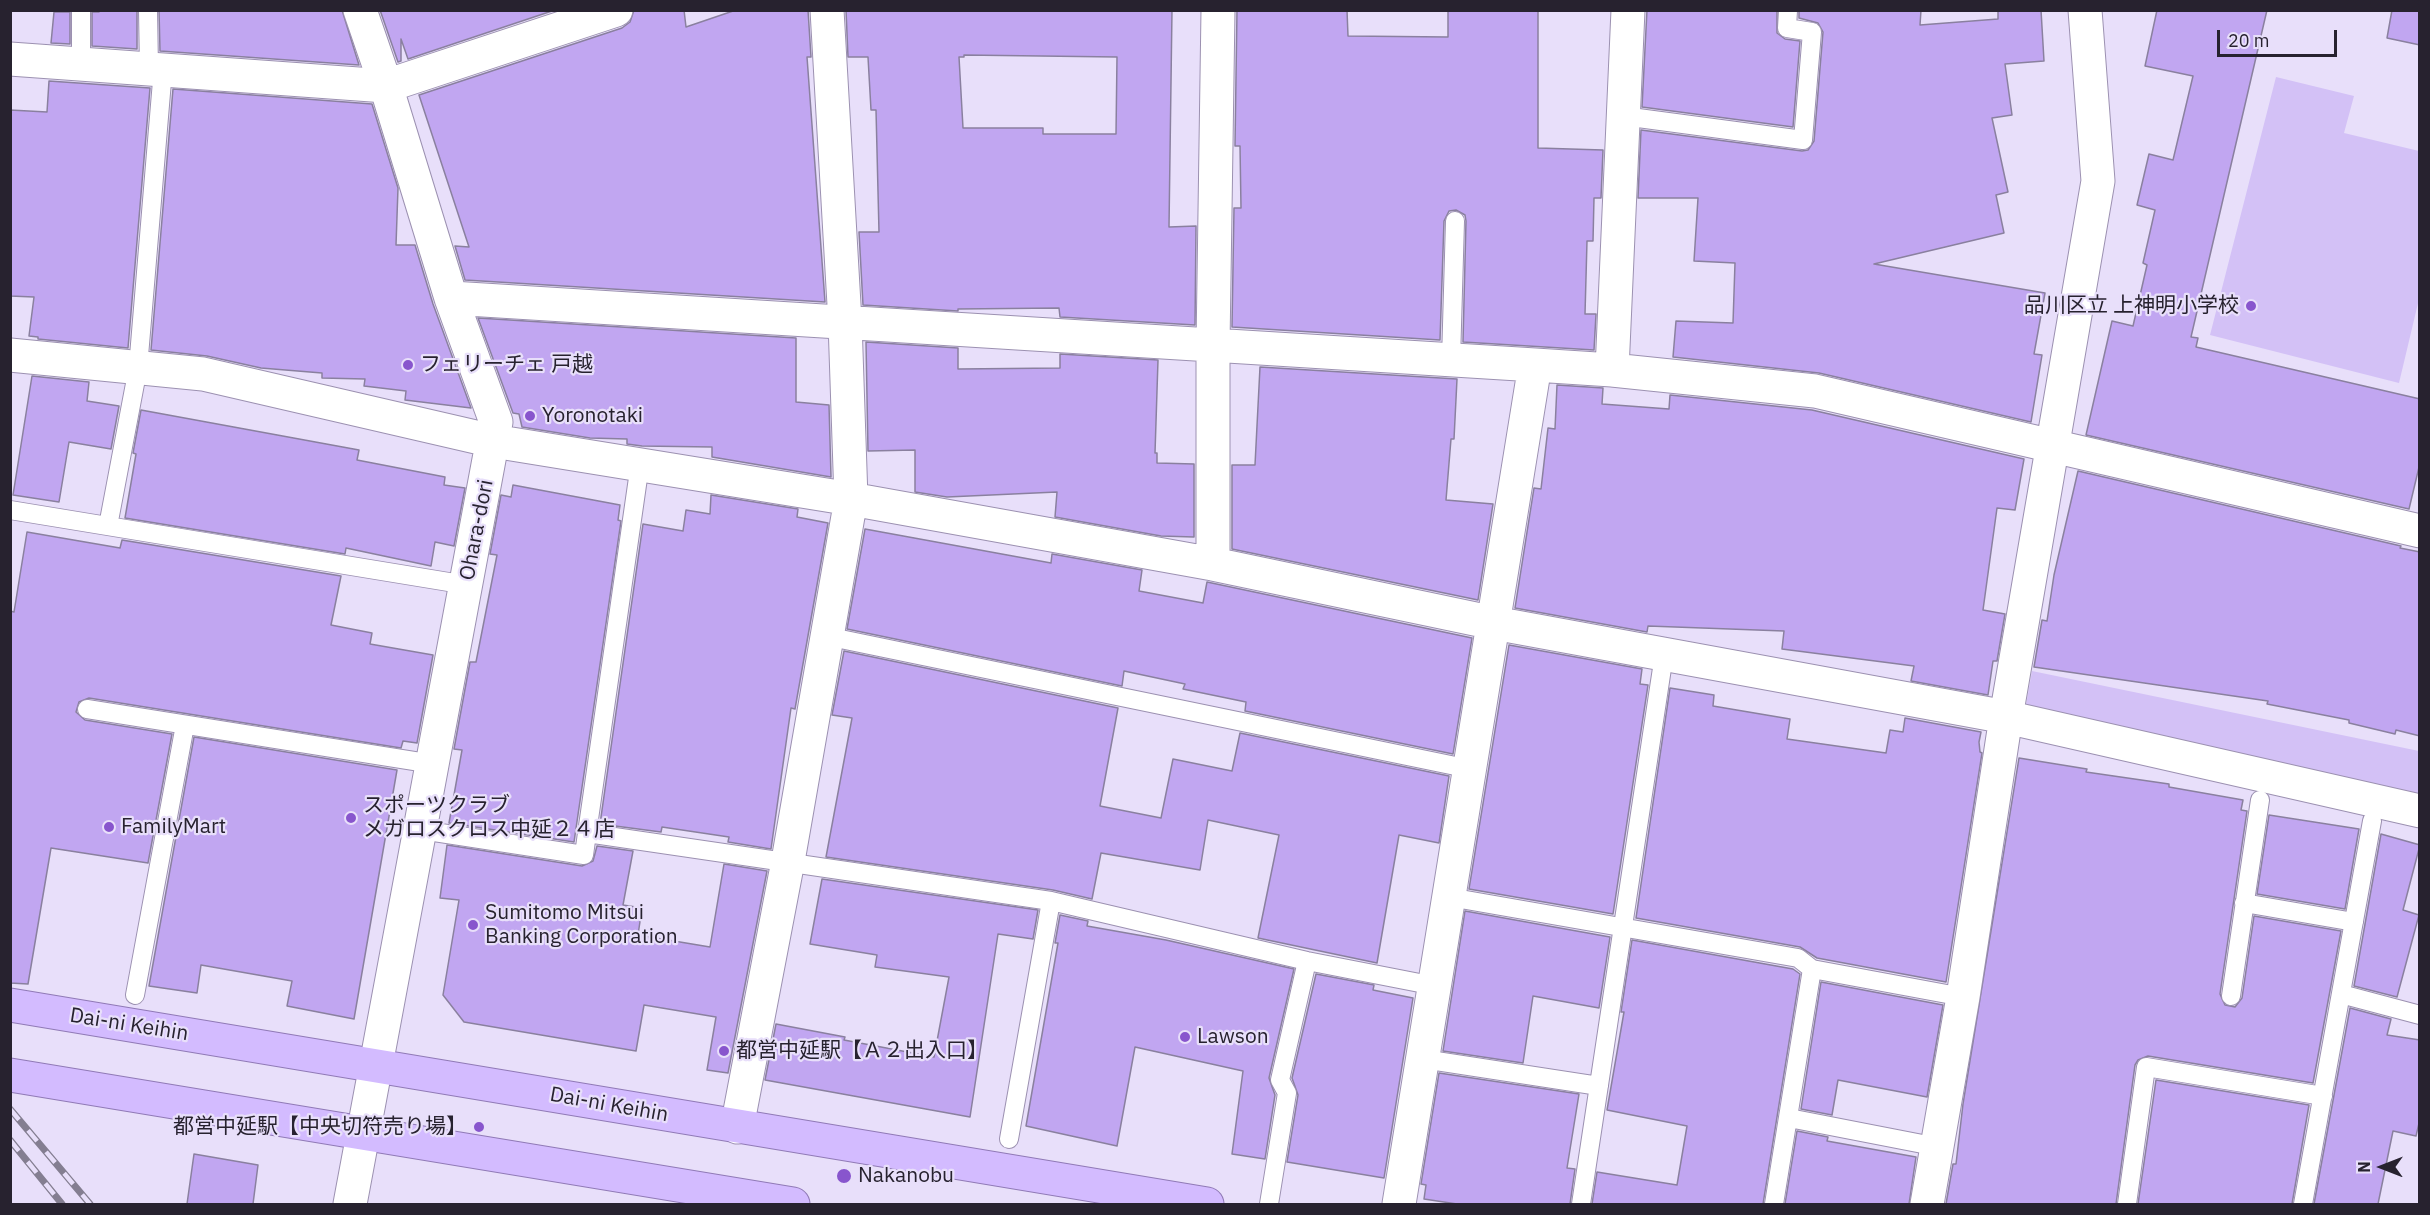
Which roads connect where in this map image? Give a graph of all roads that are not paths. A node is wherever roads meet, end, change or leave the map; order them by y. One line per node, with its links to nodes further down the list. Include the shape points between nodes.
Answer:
1 (81, 10): 11 (lane)
2 (148, 10): 12 (lane)
3 (360, 10): 13 (street, Ohara-dori)
4 (616, 10): 13 (street)
5 (827, 10): 17 (street)
6 (1218, 10): 18 (street)
7 (1628, 10): 14 (street)
8 (1788, 10): 14 (lane, via 1787,28 1812,32 1803,140)
9 (2085, 10): 25 (street, via 2097,181)
10 (10, 59): 11 (street)
11 (81, 63): 12 (street)
12 (156, 69): 13 (street); 22 (lane)
13 (386, 86): 16 (street, Ohara-dori)
14 (1623, 116): 23 (street)
15 (1455, 221): 20 (lane)
16 (451, 298): 17 (street); 24 (street, Ohara-dori, via 496,422)
17 (845, 322): 18 (street); 27 (street)
18 (1213, 345): 20 (street); 31 (street)
19 (10, 355): 22 (street)
20 (1451, 360): 21 (street)
21 (1535, 365): 23 (street); 33 (street)
22 (138, 368): 24 (street, via 203,374); 29 (lane)
23 (1612, 370): 25 (street, via 1815,391)
24 (493, 441): 26 (street); 32 (street, Ohara-dori)
25 (2053, 445): 30 (street); 37 (street)
26 (640, 464): 27 (street); 45 (lane)
27 (851, 499): 31 (street); 34 (street)
28 (10, 510): 29 (lane)
29 (108, 526): 32 (lane)
30 (2420, 531)
31 (1213, 564): 33 (street)
32 (466, 585): 39 (street, Ohara-dori)
33 (1494, 623): 35 (street); 40 (street)
34 (826, 636): 40 (lane); 46 (street)
35 (1664, 655): 37 (street); 51 (lane)
36 (87, 709): 38 (lane)
37 (2006, 717): 42 (street); 58 (street)
38 (185, 724): 39 (lane); 56 (lane)
39 (433, 764): 44 (street, Ohara-dori)
40 (1470, 769): 47 (street)
41 (2260, 800): 49 (lane)
42 (2420, 811)
43 (2372, 821): 50 (lane)
44 (421, 830): 45 (lane, via 584,855); 62 (street, Ohara-dori)
45 (587, 833): 46 (lane)
46 (788, 861): 48 (lane); 67 (street)
47 (1449, 897): 51 (lane); 54 (street)
48 (1052, 901): 52 (lane); 69 (lane)
49 (2244, 903): 50 (lane); 57 (lane)
50 (2354, 922): 55 (lane)
51 (1624, 926): 53 (lane, via 1798,958); 64 (lane)
52 (1307, 961): 54 (lane); 75 (lane, via 1280,1080 1287,1093)
53 (1812, 969): 58 (lane); 66 (lane)
54 (1435, 986): 61 (street)
55 (2341, 994): 60 (lane); 65 (lane)
56 (135, 995)
57 (2231, 996)
58 (1963, 997): 70 (street)
59 (10, 1005): 62 (highway, Dai-ni Keihin)
60 (2420, 1015)
61 (1423, 1059): 64 (lane); 76 (street)
62 (378, 1065): 67 (highway, Dai-ni Keihin); 68 (street, Ohara-dori)
63 (10, 1075): 68 (highway)
64 (1599, 1086): 77 (lane)
65 (2323, 1096): 80 (lane, via 2146,1067); 81 (lane)
66 (1789, 1118): 70 (lane); 78 (lane)
67 (737, 1127): 74 (highway, Dai-ni Keihin)
68 (363, 1134): 71 (highway); 72 (street, Ohara-dori)
69 (1009, 1139)
70 (1938, 1147): 79 (street)
71 (758, 1202): 73 (highway)
72 (350, 1204)
73 (793, 1204)
74 (1207, 1204)
75 (1269, 1204)
76 (1399, 1204)
77 (1581, 1204)
78 (1774, 1204)
79 (1927, 1204)
80 (2127, 1204)
81 (2303, 1204)

